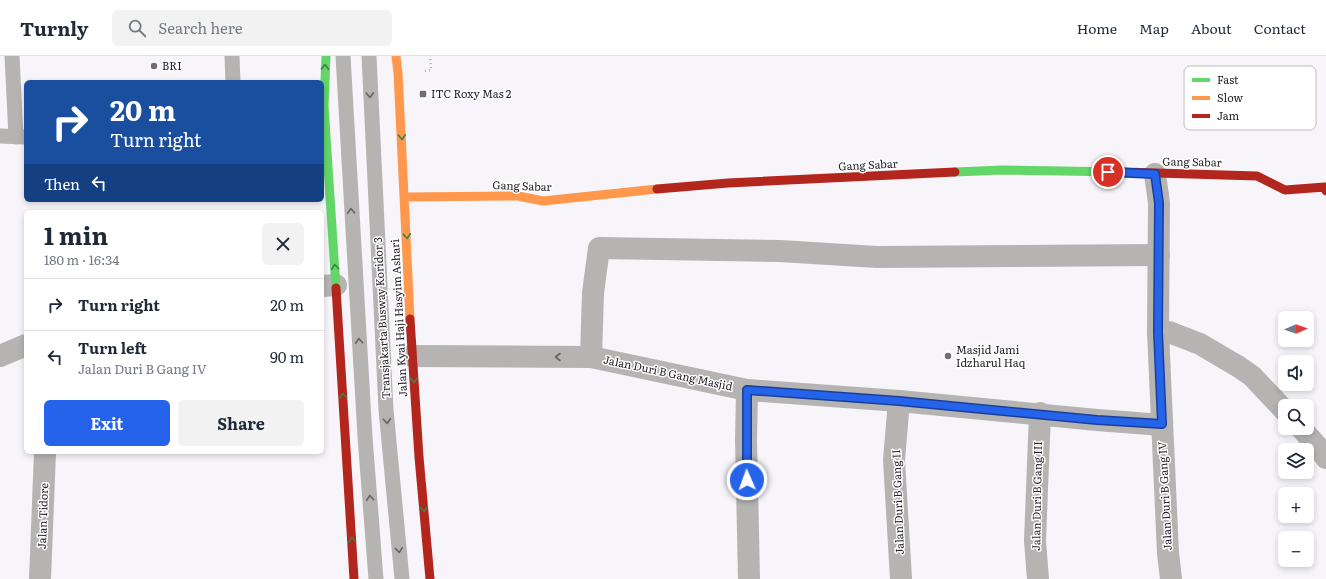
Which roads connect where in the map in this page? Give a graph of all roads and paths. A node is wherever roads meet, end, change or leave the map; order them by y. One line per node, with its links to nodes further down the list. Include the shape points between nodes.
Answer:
1 (12, 56): 12 (lane)
2 (232, 56): 9 (lane)
3 (326, 56): 10 (main road, one-way to 3)
4 (343, 56): 34 (lane, one-way to 4, via 365,437)
5 (369, 56): 35 (lane, Transjakarta Busway Koridor 3, one-way to 35, via 386,410)
6 (396, 56): 16 (main road, Jalan Kyai Haji Hasyim Ashari, one-way to 16)
7 (430, 56): 8 (path)
8 (431, 70)
9 (233, 80)
10 (324, 90)
11 (0, 136): 12 (lane)
12 (21, 137)
13 (324, 137): 18 (main road, one-way to 13)
14 (1155, 174): 15 (main road, Gang Sabar, via 1257,176 1285,190 1325,187); 16 (main road, Gang Sabar, via 1002,170 728,183 543,201 518,196); 17 (street, Jalan Duri B Gang IV, via 1159,203)
15 (1326, 191)
16 (405, 197): 22 (main road, Jalan Kyai Haji Hasyim Ashari, one-way to 22)
17 (1159, 255): 19 (street, Jalan Duri B Gang IV); 23 (street, via 877,257 780,251 598,248 593,293)
18 (329, 285): 33 (main road, one-way to 18)
19 (1158, 332): 26 (street, via 1169,332 1200,344 1239,367 1252,376); 28 (street, Jalan Duri B Gang IV)
20 (24, 346): 21 (street)
21 (0, 356)
22 (412, 356): 23 (street, Jalan Duri B Gang Masjid, one-way to 22); 36 (main road, Jalan Kyai Haji Hasyim Ashari, one-way to 36)
23 (591, 357): 24 (street, Jalan Duri B Gang Masjid)
24 (747, 390): 25 (street, Jalan Duri B Gang Masjid); 37 (street)
25 (899, 401): 27 (street, Jalan Duri B Gang Masjid); 38 (street, Jalan Duri B Gang II, via 894,460)
26 (1278, 404)
27 (1040, 413): 28 (street, Jalan Duri B Gang Masjid); 39 (street, Jalan Duri B Gang III, via 1035,541)
28 (1162, 424): 40 (street, Jalan Duri B Gang IV)
29 (1308, 435): 31 (street)
30 (45, 454): 32 (street, Jalan Tidore)
31 (1326, 458)
32 (40, 579)
33 (354, 579)
34 (376, 579)
35 (402, 579)
36 (430, 579)
37 (749, 579)
38 (901, 579)
39 (1038, 579)
40 (1171, 579)

